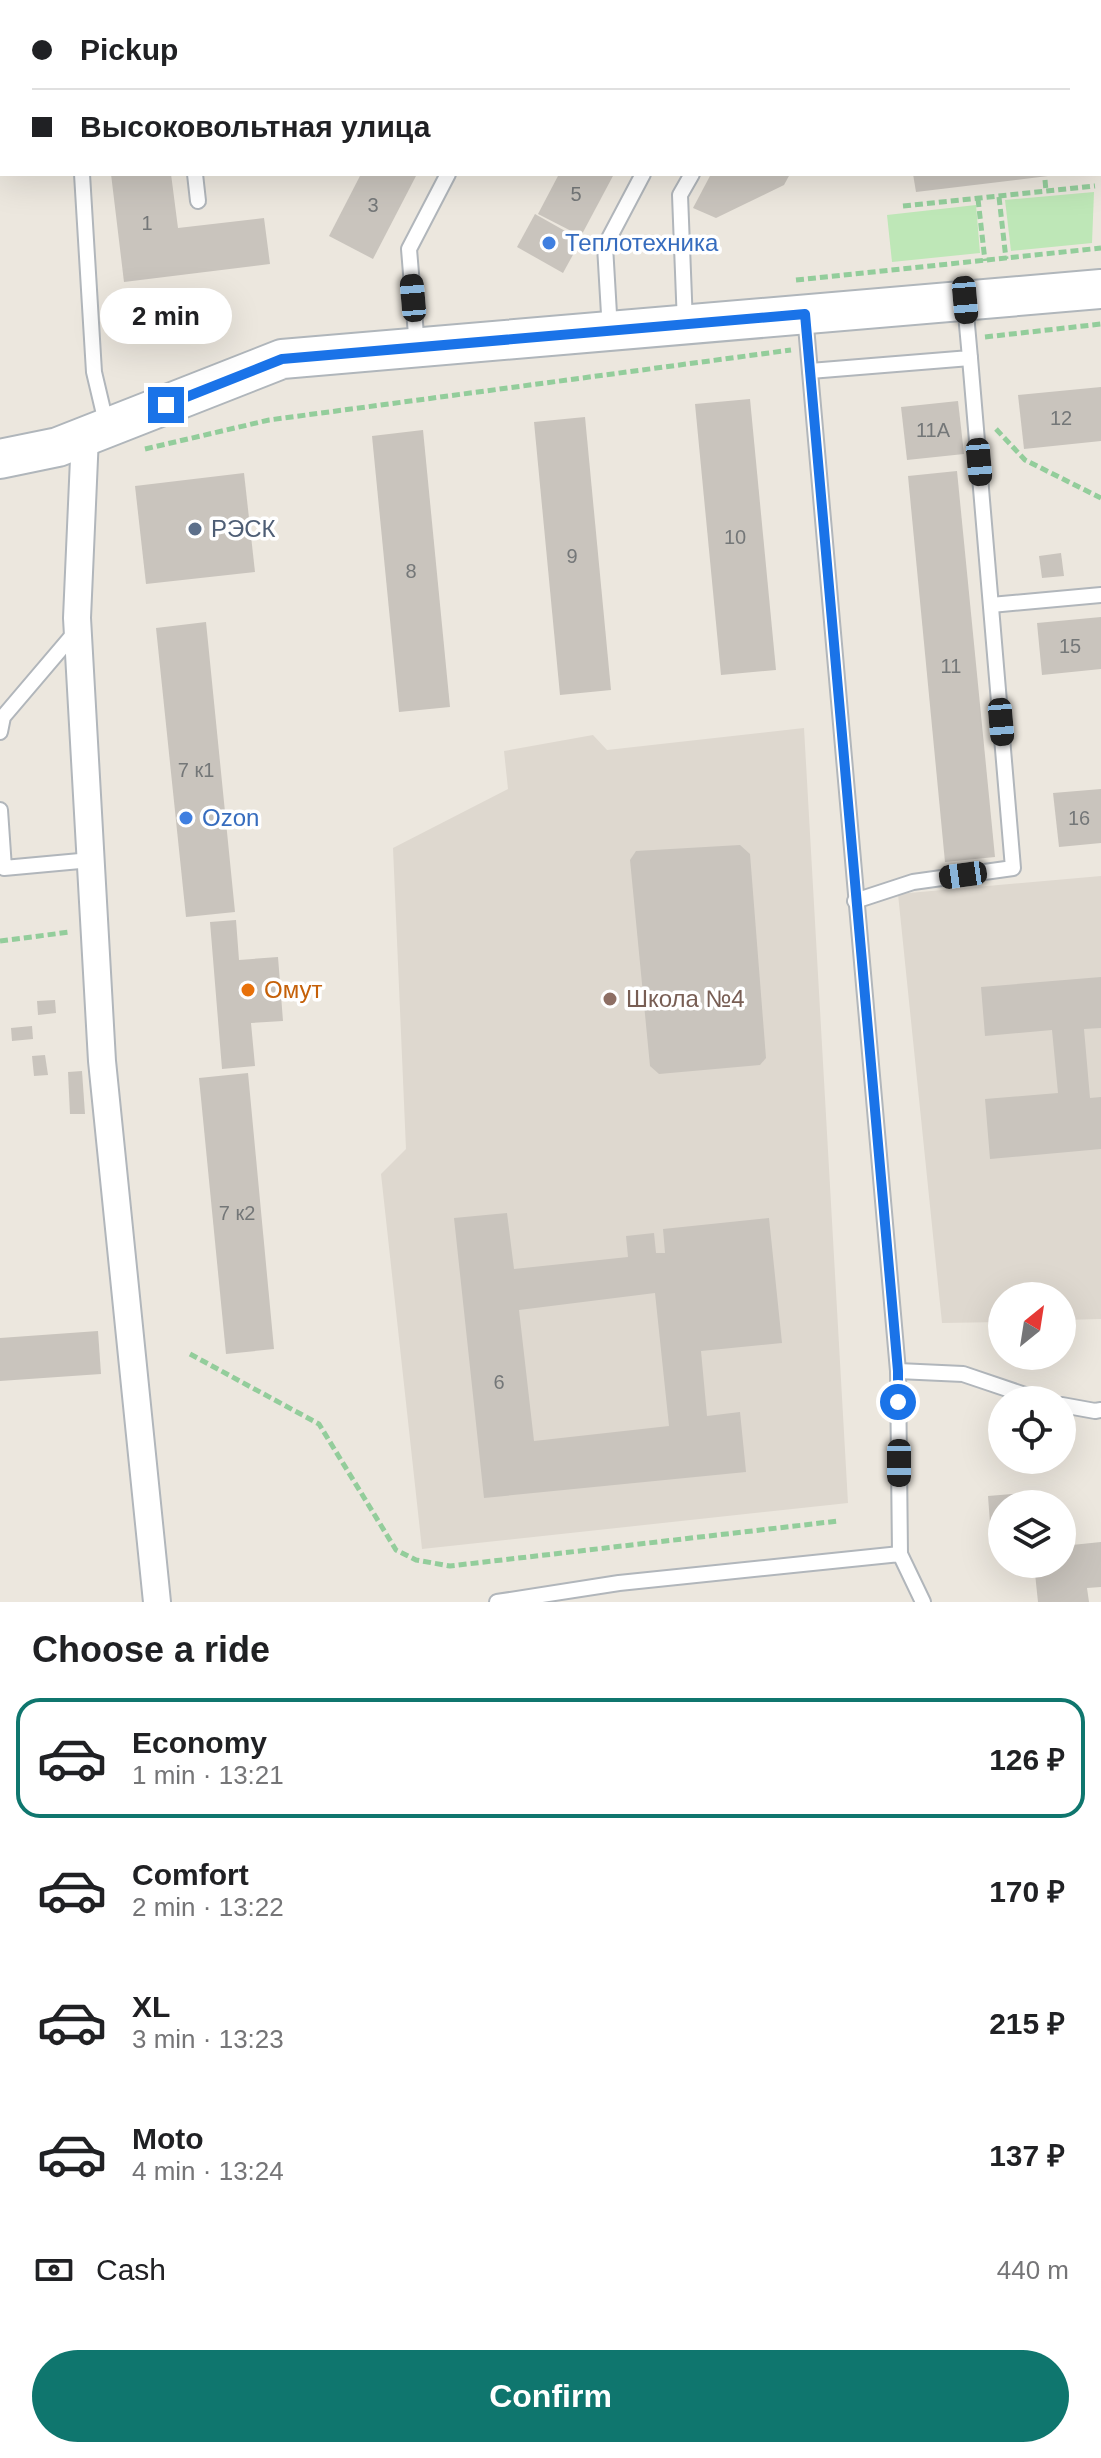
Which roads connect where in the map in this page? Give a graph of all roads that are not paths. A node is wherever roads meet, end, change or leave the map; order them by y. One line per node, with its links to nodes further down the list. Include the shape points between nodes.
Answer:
1 (82, 176): 15 (lane, via 94,372)
2 (195, 176): 6 (lane)
3 (447, 176): 12 (lane, via 409,249)
4 (642, 176): 11 (lane, via 605,246)
5 (691, 176): 10 (lane, via 680,195)
6 (198, 201)
7 (1101, 289): 8 (main road)
8 (965, 300): 9 (main road); 13 (lane)
9 (802, 314): 10 (main road); 14 (lane)
10 (685, 325): 11 (main road)
11 (610, 331): 12 (main road)
12 (417, 348): 15 (main road, via 282,359)
13 (970, 358): 14 (lane); 18 (lane)
14 (810, 371): 23 (lane)
15 (107, 439): 16 (main road); 19 (street)
16 (0, 459)
17 (1101, 595): 18 (lane)
18 (991, 605): 23 (lane, via 1013,868 913,882)
19 (77, 630): 20 (lane, via 3,717); 22 (street)
20 (0, 732)
21 (0, 810): 22 (lane, via 4,868)
22 (91, 860): 29 (street, via 102,1061)
23 (855, 901): 24 (lane)
24 (898, 1371): 25 (lane, via 963,1374); 28 (lane)
25 (999, 1386)
26 (1076, 1408): 27 (lane)
27 (1101, 1410)
28 (900, 1554): 30 (lane, via 619,1583); 31 (lane)
29 (157, 1602)
30 (497, 1602)
31 (923, 1602)

